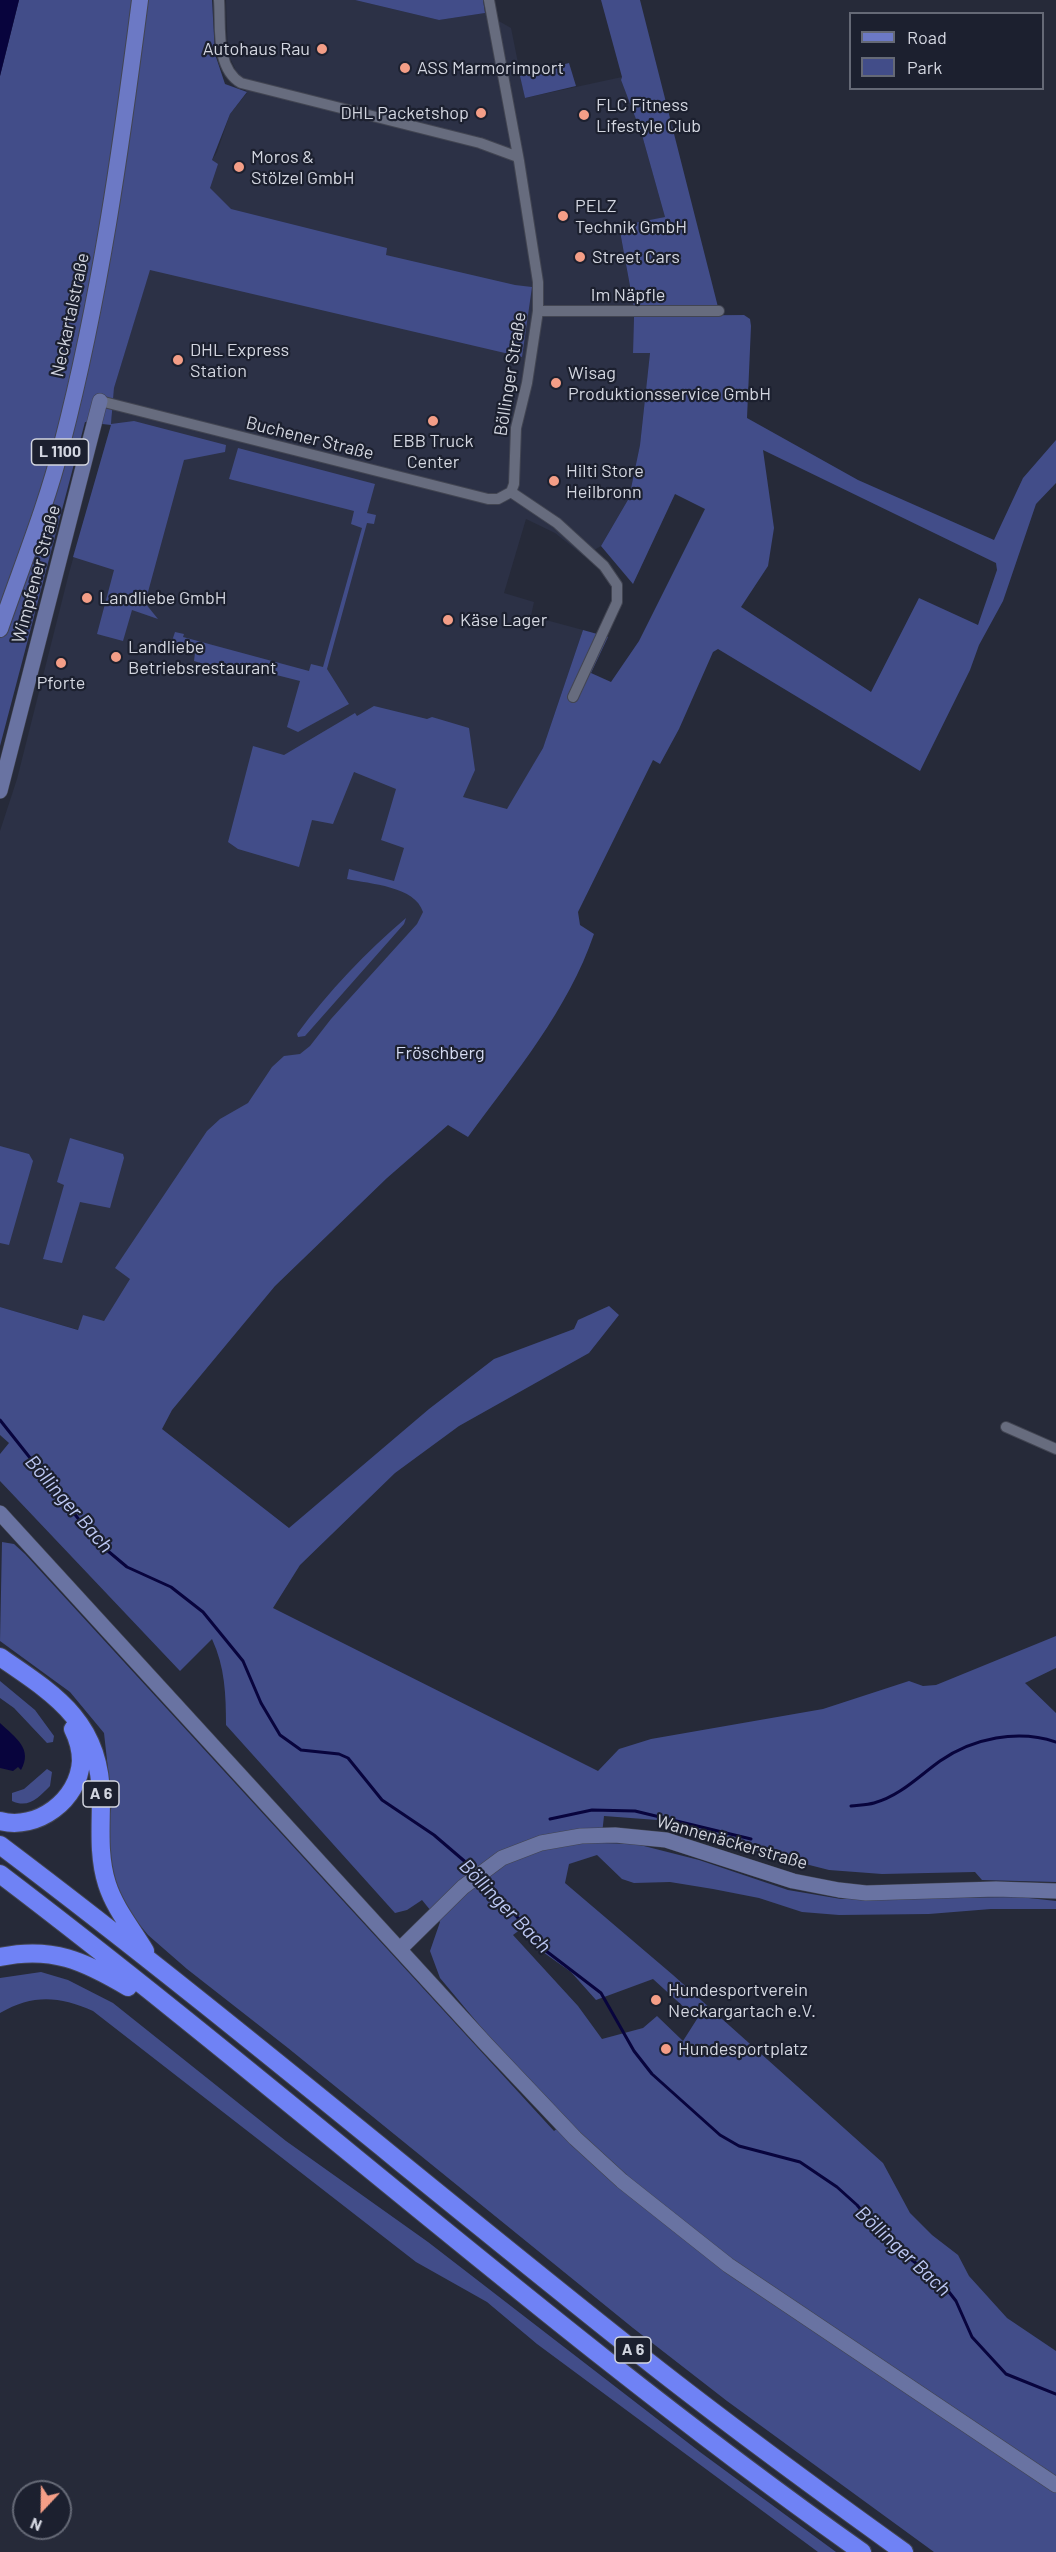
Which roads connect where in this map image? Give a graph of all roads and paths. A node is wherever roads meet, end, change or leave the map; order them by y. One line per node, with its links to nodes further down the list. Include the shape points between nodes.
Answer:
1 (140, 0): 9 (main road, Neckartalstraße / L 1100, via 102,269 62,443)
2 (219, 0): 4 (street, via 224,65 232,78 250,86 480,143)
3 (489, 0): 4 (street, Böllinger Straße)
4 (518, 157): 5 (street, Böllinger Straße, via 538,282)
5 (538, 311): 6 (street, Im Näpfle); 8 (street, Böllinger Straße, via 516,428)
6 (720, 311)
7 (100, 401): 8 (street, Buchener Straße, via 479,497 498,499); 11 (street, Wimpfener Straße)
8 (511, 492): 10 (street, via 557,523 604,566 617,585 617,602)
9 (0, 629)
10 (573, 697)
11 (0, 791)
12 (1006, 1427): 13 (street)
13 (1056, 1449)
14 (0, 1513): 21 (street)
15 (0, 1657): 23 (highway, A 6, via 64,1704 91,1742 100,1780 101,1847 107,1882 124,1920)
16 (0, 1665): 17 (highway, via 34,1688 67,1720 81,1759 80,1770 64,1802 35,1820)
17 (0, 1821)
18 (0, 1845): 23 (highway, A 6)
19 (0, 1874): 24 (highway, A 6)
20 (1056, 1891): 21 (street, Wannenäckerstraße, via 866,1893 793,1881 666,1840 615,1835 564,1838 502,1858 471,1880)
21 (400, 1949): 25 (street, via 575,2138 672,2223 728,2265)
22 (0, 1958): 24 (highway, via 43,1953 74,1959)
23 (151, 1961): 27 (highway, A 6, via 633,2350)
24 (181, 2015): 26 (highway, A 6, via 608,2360)
25 (1056, 2485)
26 (862, 2552)
27 (904, 2552)

